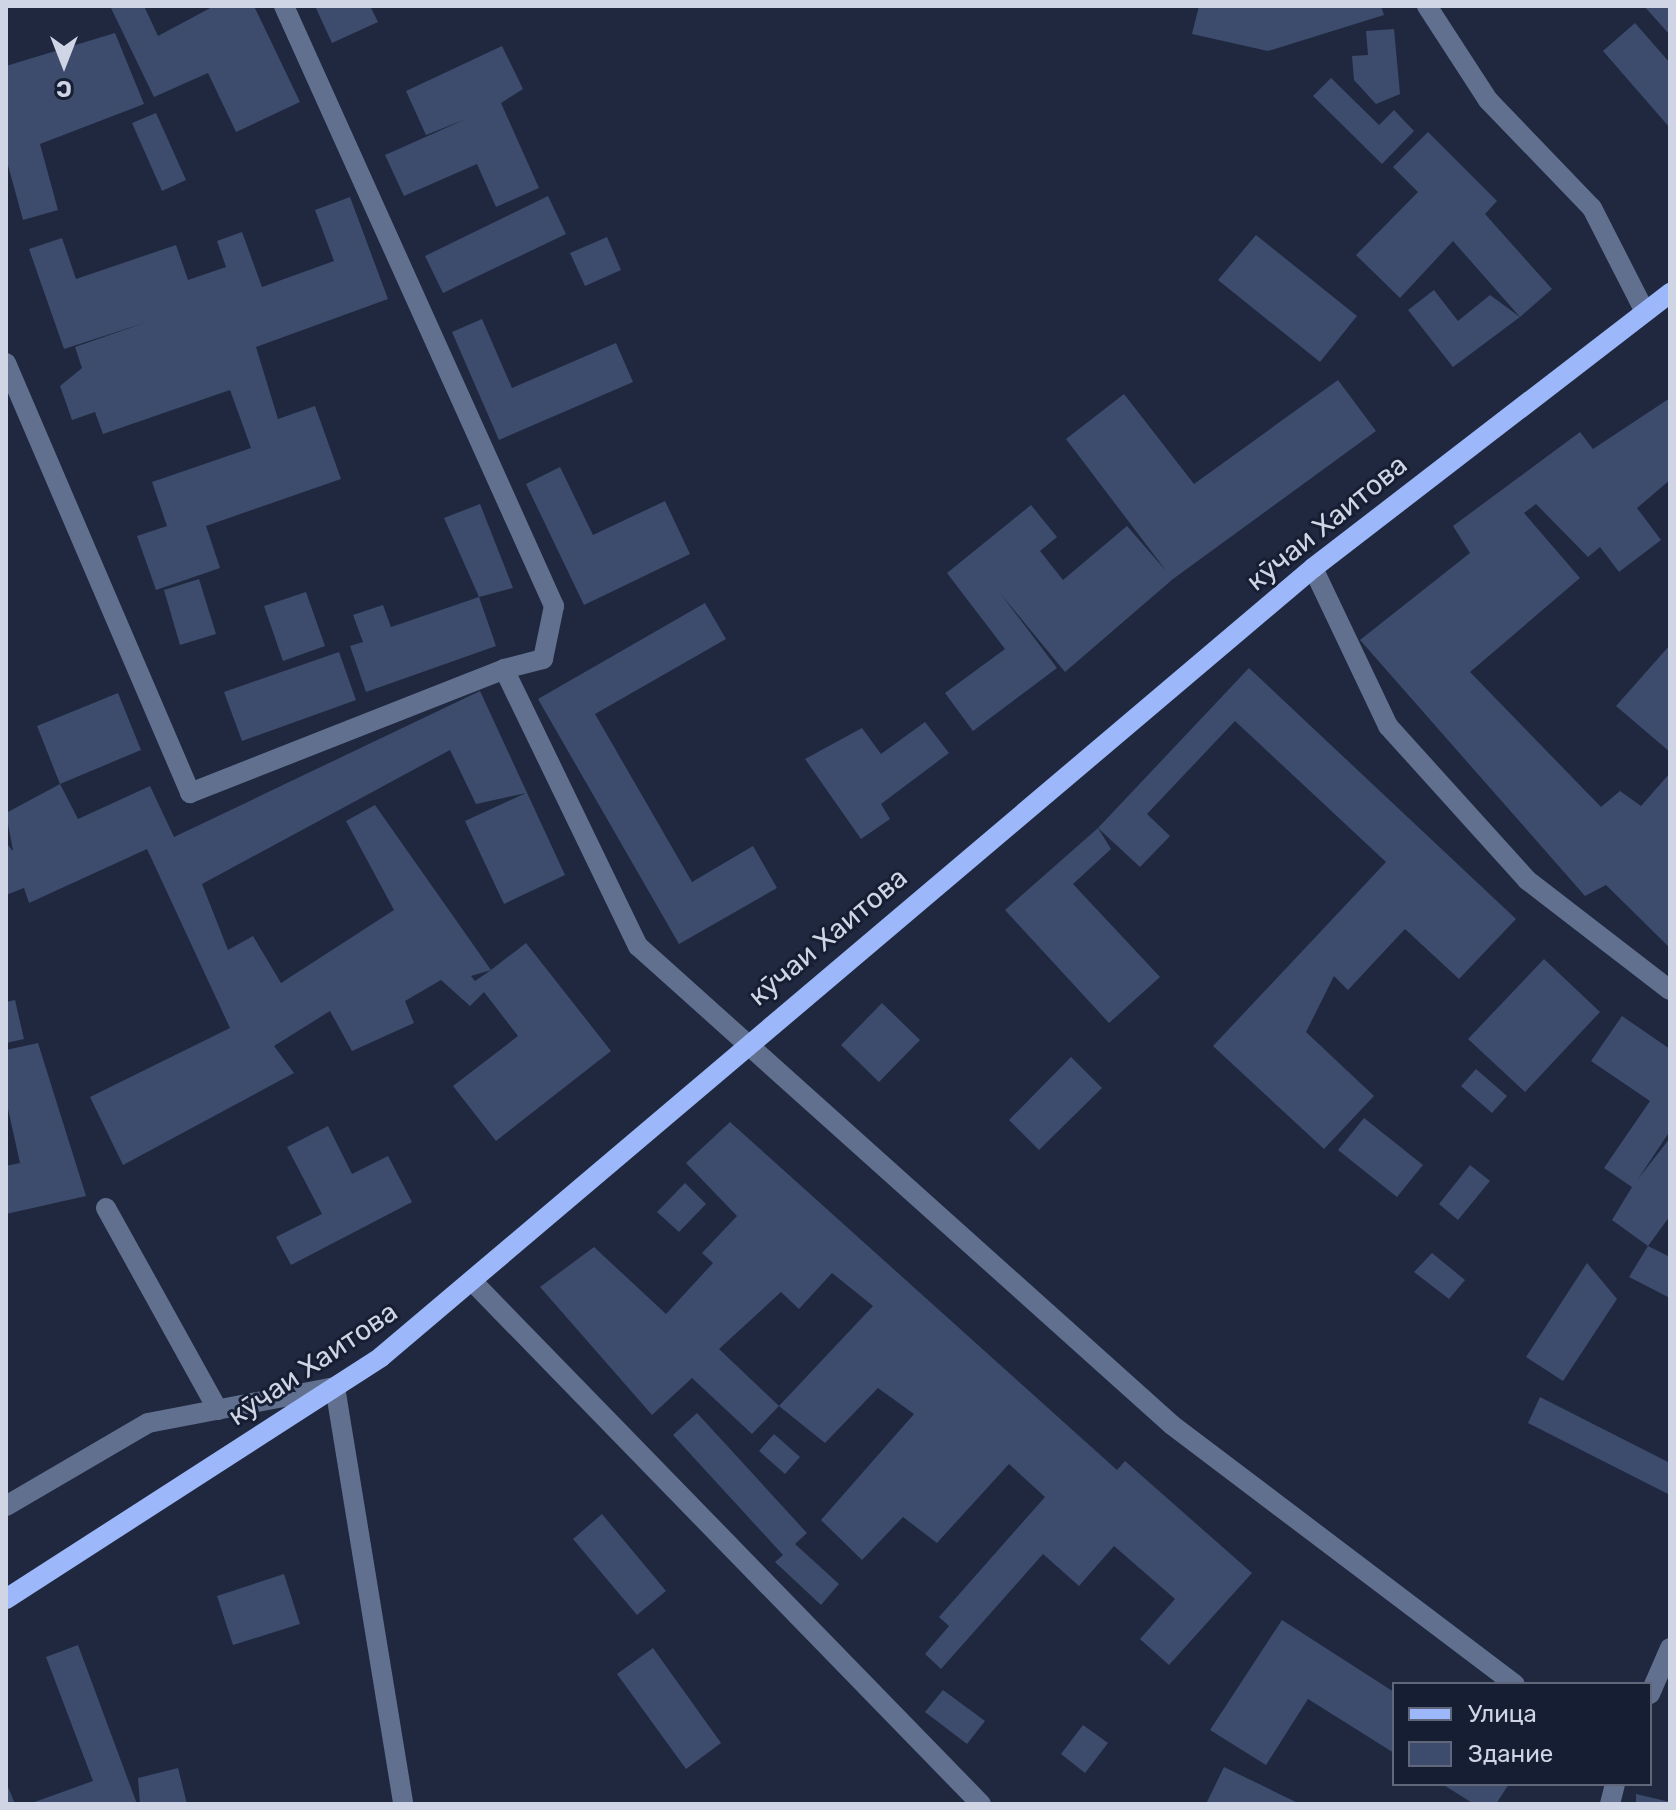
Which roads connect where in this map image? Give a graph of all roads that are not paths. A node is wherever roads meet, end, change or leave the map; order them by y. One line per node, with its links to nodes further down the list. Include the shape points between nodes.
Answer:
1 (284, 6): 7 (street, via 554,606 543,659)
2 (1427, 6): 4 (street, via 1488,100 1592,208)
3 (1670, 293): 4 (main road, кӯчаи Хаитова)
4 (1644, 310): 6 (main road, кӯчаи Хаитова)
5 (6, 363): 7 (street, via 190,793)
6 (1313, 568): 8 (street, via 1388,726 1527,880); 9 (main road, кӯчаи Хаитова)
7 (504, 669): 9 (street, via 638,946)
8 (1670, 990)
9 (743, 1045): 11 (main road, кӯчаи Хаитова); 17 (street, via 1172,1425)
10 (106, 1208): 13 (street)
11 (472, 1281): 12 (main road, кӯчаи Хаитова); 20 (street)
12 (335, 1387): 13 (street); 15 (main road, кӯчаи Хаитова); 19 (street)
13 (218, 1410): 14 (street, via 148,1423)
14 (6, 1506)
15 (6, 1599)
16 (1670, 1648): 18 (street)
17 (1512, 1682)
18 (1652, 1689)
19 (403, 1804)
20 (981, 1804)

